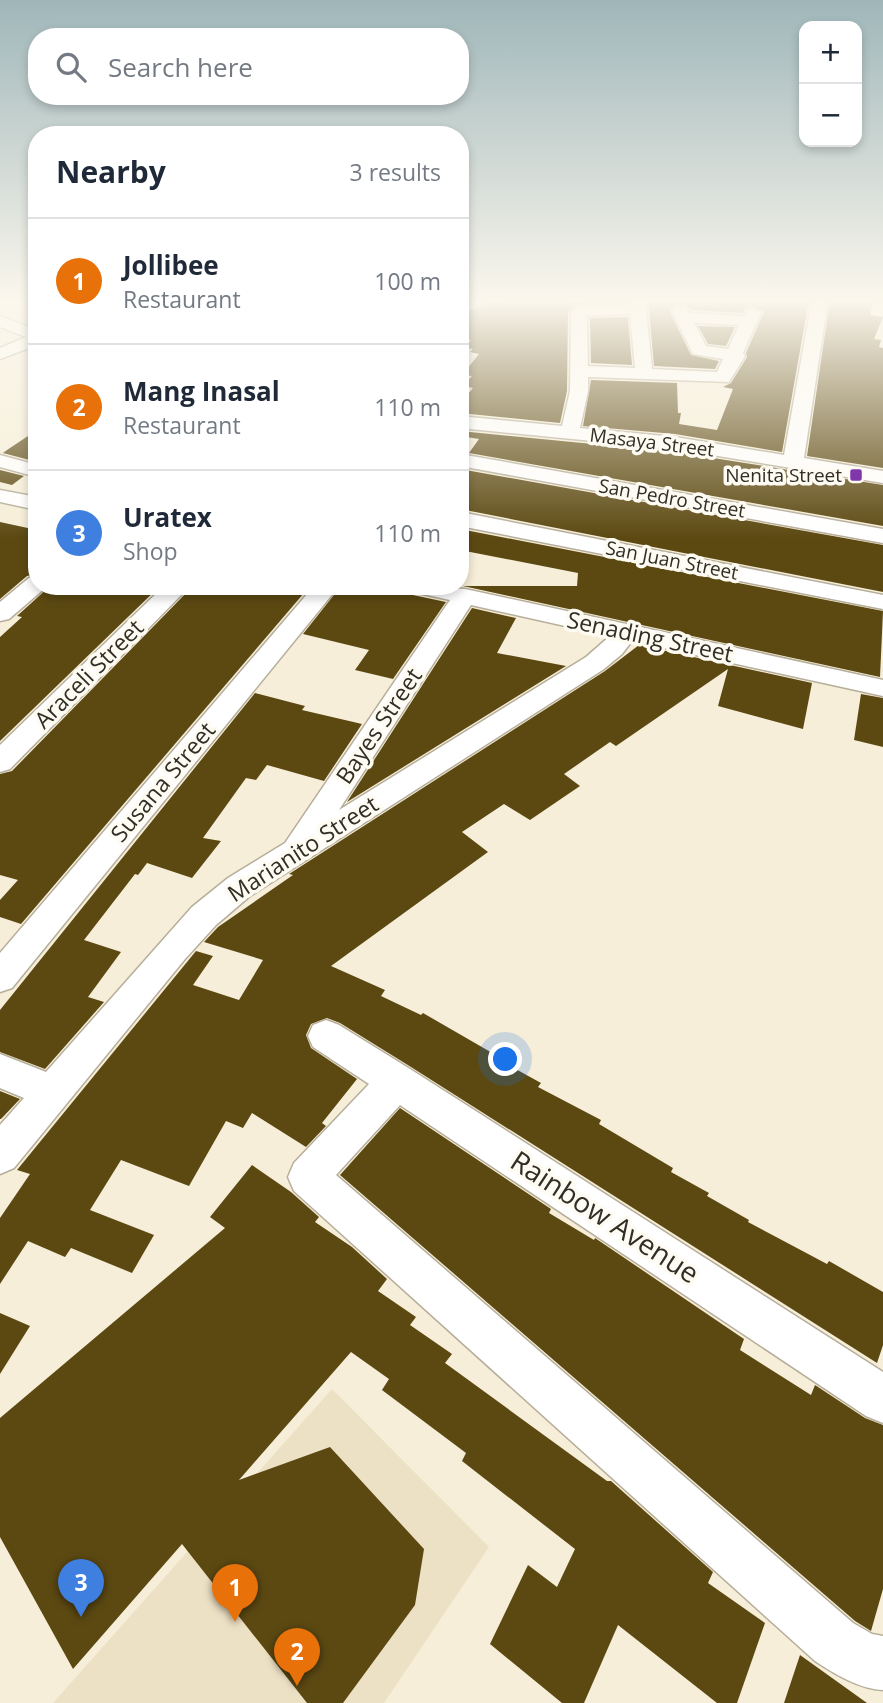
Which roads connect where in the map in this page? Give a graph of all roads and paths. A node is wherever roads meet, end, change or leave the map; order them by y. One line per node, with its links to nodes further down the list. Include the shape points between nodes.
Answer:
1 (579, 379): 4 (street)
2 (807, 379): 6 (street)
3 (469, 423): 4 (street, Masaya Street)
4 (572, 429): 6 (street, Masaya Street)
5 (0, 461): 8 (street)
6 (793, 461): 9 (street, Masaya Street)
7 (469, 462): 13 (street, San Pedro Street)
8 (28, 469)
9 (883, 477)
10 (2, 499): 11 (street)
11 (28, 503)
12 (469, 521): 19 (street, San Juan Street)
13 (883, 536)
14 (28, 591): 20 (street)
15 (169, 595): 23 (street, Araceli Street)
16 (319, 595): 25 (street, Susana Street)
17 (460, 595): 18 (street, Senading Street)
18 (465, 596): 21 (street, Senading Street); 24 (street, Bayes Street)
19 (883, 602)
20 (0, 614)
21 (626, 631): 22 (street, Senading Street); 24 (street, Marianito Street, via 595,663)
22 (883, 688)
23 (0, 762)
24 (292, 855): 29 (street, Marianito Street, via 239,887 204,916)
25 (0, 978)
26 (326, 1035): 28 (street, Rainbow Avenue)
27 (0, 1072): 29 (street)
28 (397, 1081): 31 (street, Rainbow Avenue); 32 (street, via 308,1177 834,1642 852,1654)
29 (53, 1092): 30 (street, Marianito Street)
30 (0, 1155)
31 (883, 1399)
32 (883, 1663)

